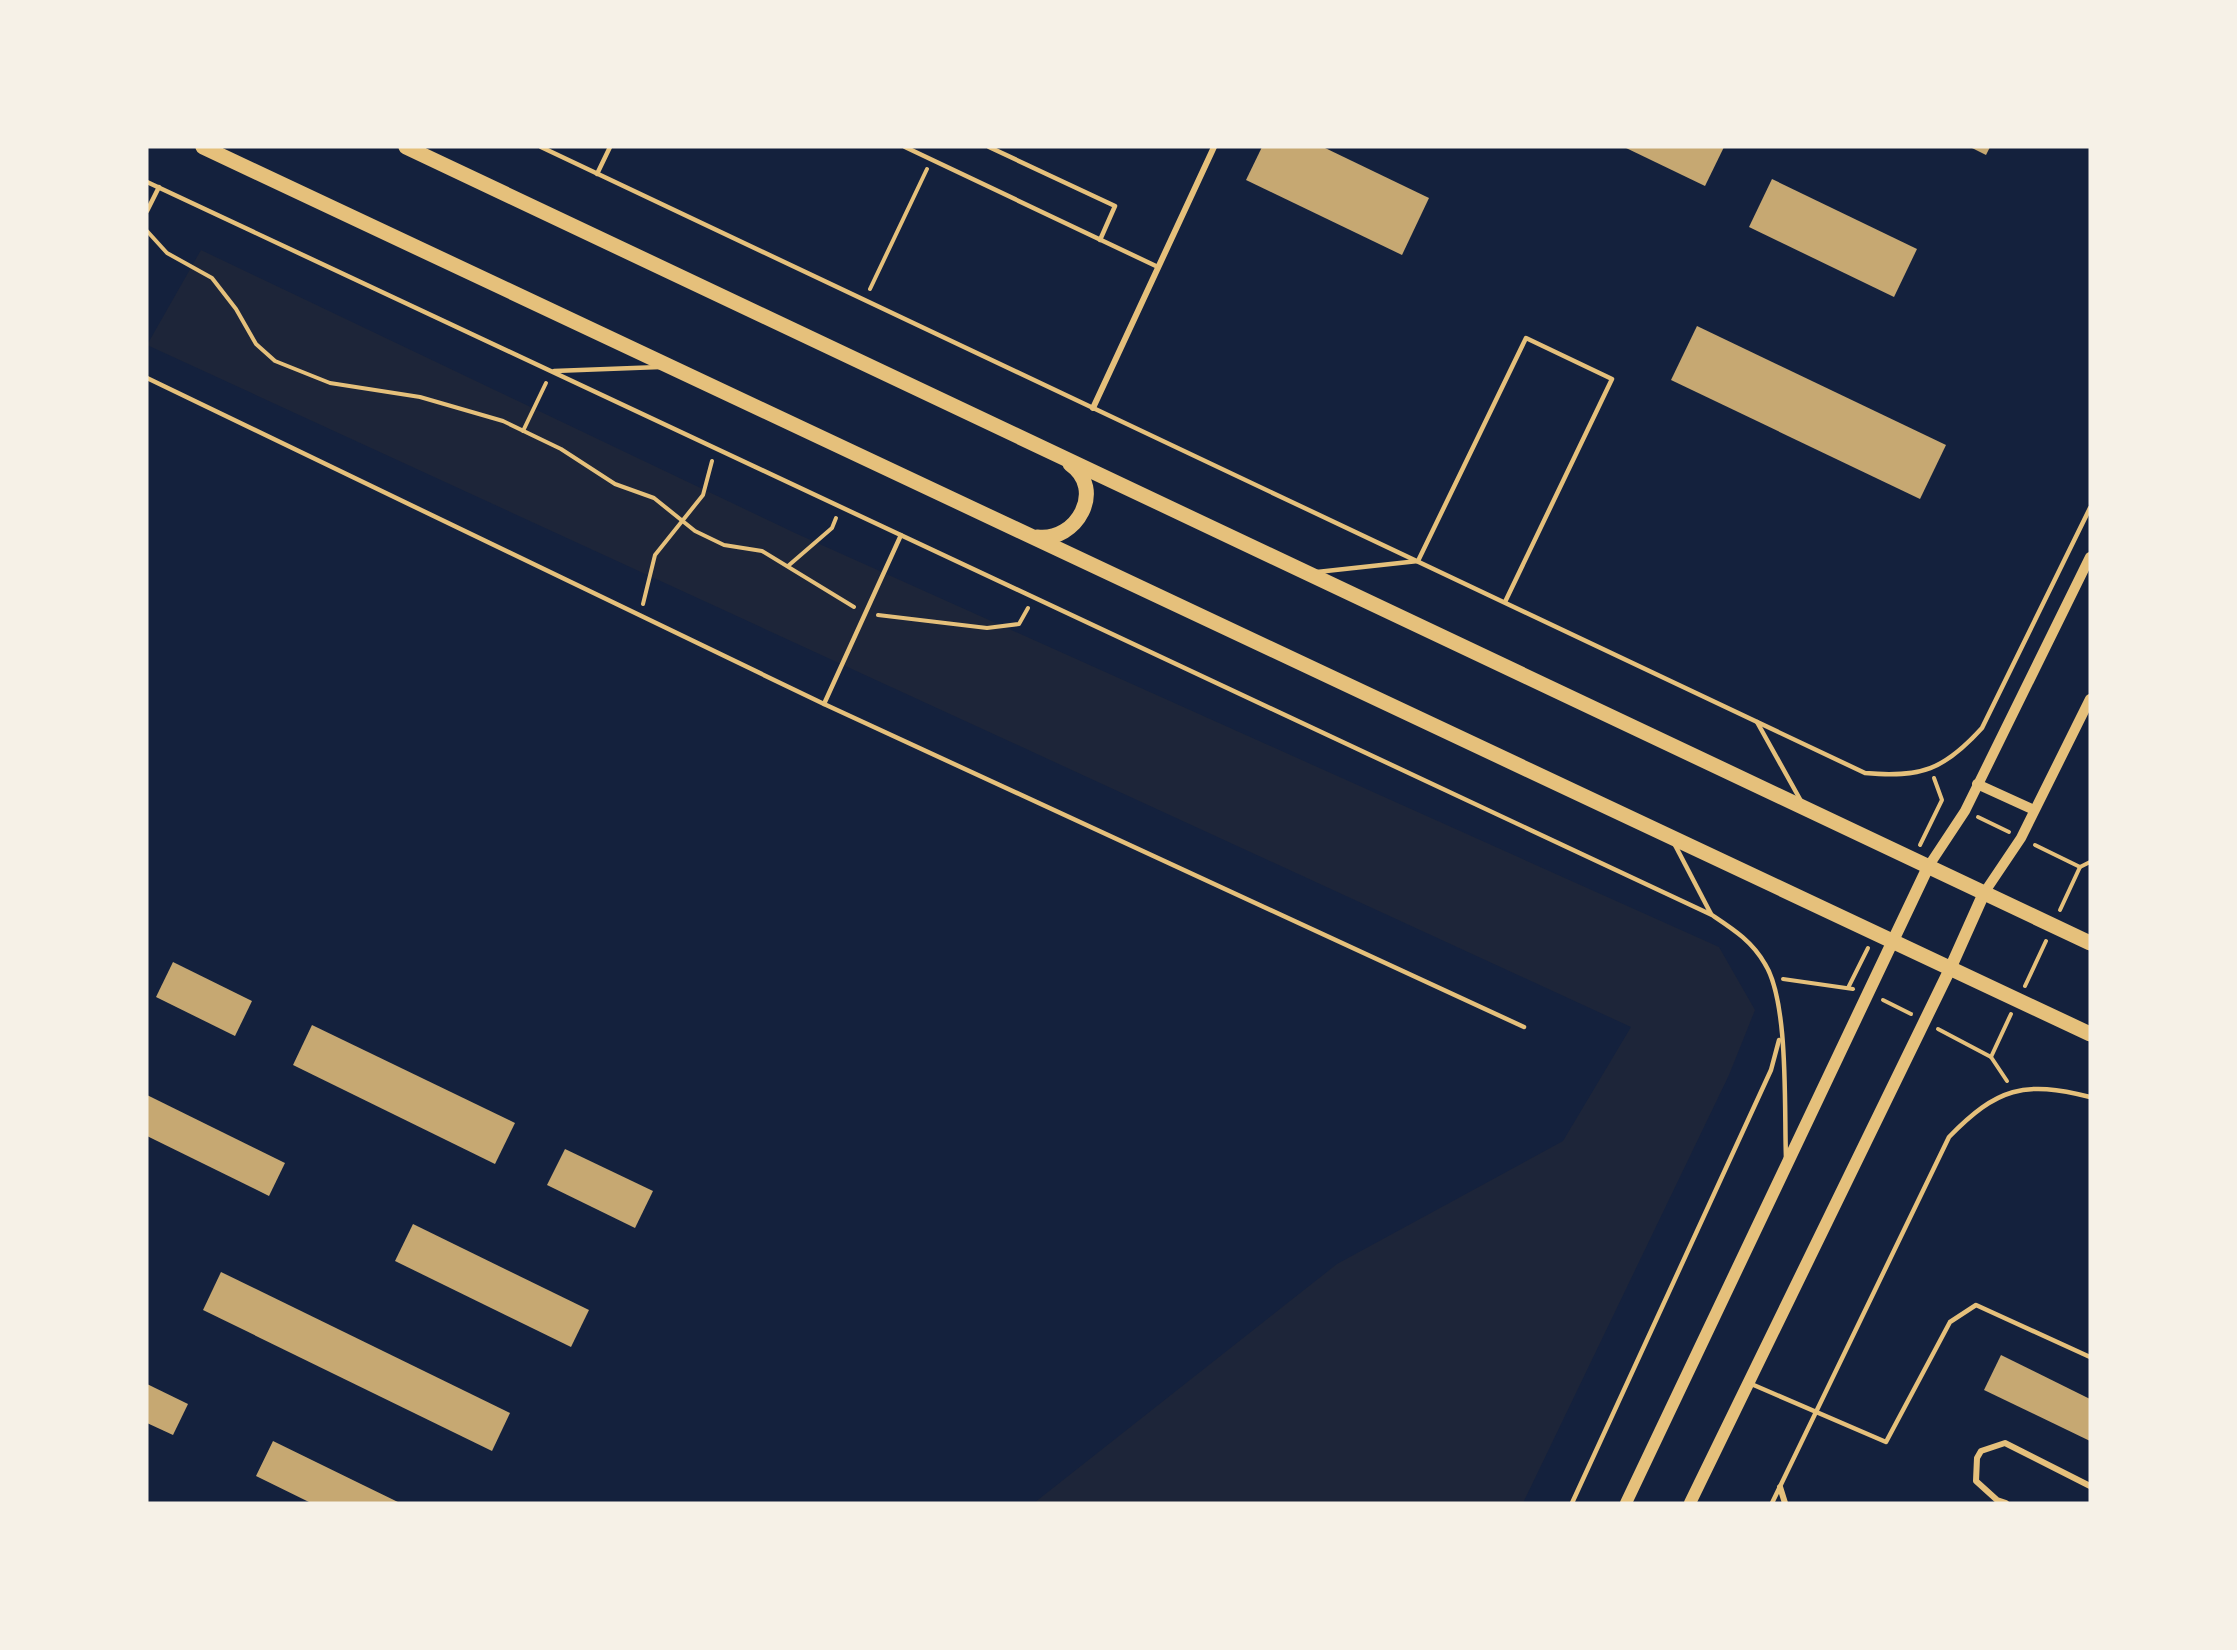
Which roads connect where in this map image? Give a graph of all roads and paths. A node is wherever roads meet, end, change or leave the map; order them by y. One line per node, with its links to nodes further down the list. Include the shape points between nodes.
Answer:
1 (203, 147): 18 (main road)
2 (406, 147): 8 (main road)
3 (541, 147): 10 (lane)
4 (610, 147): 10 (lane)
5 (905, 147): 9 (lane)
6 (989, 147): 15 (lane, via 1115,206)
7 (1214, 147): 16 (street)
8 (422, 151): 24 (main road)
9 (932, 160): 15 (lane); 17 (path)
10 (597, 174): 17 (lane)
11 (147, 182): 12 (lane)
12 (159, 187): 13 (lane); 19 (lane)
13 (147, 212)
14 (147, 231): 22 (path, via 168,253 212,278 256,344 275,361 330,383 420,397)
15 (1100, 240): 16 (lane)
16 (1158, 267): 21 (street)
17 (865, 300): 21 (lane)
18 (671, 367): 19 (lane); 28 (main road)
19 (551, 372): 22 (path); 23 (lane)
20 (147, 378): 37 (lane)
21 (1093, 408): 31 (lane)
22 (523, 431): 27 (path, via 561,449 615,484 654,498)
23 (716, 448): 25 (lane); 27 (path, via 703,495)
24 (1063, 458): 28 (main road, via 1083,479 1085,508 1068,531 1040,538); 33 (main road)
25 (841, 507): 29 (lane); 32 (path, via 832,528)
26 (2090, 508): 41 (lane, via 1982,728 1960,753)
27 (683, 521): 32 (path, via 724,545 762,551); 37 (path, via 654,555)
28 (1026, 534): 45 (main road)
29 (901, 536): 34 (lane); 36 (lane)
30 (2090, 557): 42 (street)
31 (1418, 561): 33 (lane); 35 (lane); 35 (lane, via 1526,338 1612,379)
32 (788, 566): 36 (path)
33 (1306, 573): 43 (main road)
34 (1034, 597): 36 (path, via 1019,624 987,628); 50 (lane)
35 (1505, 602): 40 (lane)
36 (866, 614): 38 (lane)
37 (640, 615): 38 (lane)
38 (824, 704): 61 (lane)
39 (2088, 707): 44 (street)
40 (1756, 721): 41 (lane, via 1865,772 1898,776); 43 (lane)
41 (1931, 769): 46 (path, via 1942,800)
42 (1977, 784): 44 (street); 47 (street, via 1965,811)
43 (1805, 809): 46 (main road)
44 (2034, 810): 49 (street, via 2021,838)
45 (1670, 837): 50 (lane); 52 (main road)
46 (1912, 860): 47 (main road)
47 (1928, 867): 49 (main road); 53 (main road)
48 (2080, 867): 51 (path)
49 (1984, 893): 51 (main road); 55 (main road)
50 (1712, 915): 56 (lane, via 1743,935 1766,964)
51 (2053, 926): 54 (main road); 59 (path)
52 (1875, 933): 53 (main road); 57 (path)
53 (1894, 942): 55 (main road); 58 (main road)
54 (2090, 944)
55 (1950, 969): 59 (main road); 60 (main road)
56 (1771, 977): 57 (path); 62 (lane, via 1779,998)
57 (1848, 988): 58 (path)
58 (1869, 993): 60 (path); 67 (main road)
59 (2018, 1000): 63 (main road); 64 (path)
60 (1924, 1021): 64 (path); 69 (main road)
61 (1524, 1027)
62 (1781, 1034): 67 (lane); 73 (lane, via 1771,1070)
63 (2090, 1034)
64 (1991, 1057): 65 (path)
65 (2013, 1091): 66 (lane, via 2053,1088); 70 (lane, via 1977,1108 1949,1137)
66 (2090, 1097)
67 (1786, 1165): 74 (main road)
68 (2090, 1357): 70 (lane, via 1976,1305 1950,1322 1886,1442)
69 (1749, 1383): 70 (lane); 75 (main road)
70 (1817, 1410): 72 (lane)
71 (2090, 1486): 78 (street, via 2005,1443 1981,1450 1976,1481)
72 (1779, 1487): 76 (lane); 77 (street)
73 (1572, 1503)
74 (1626, 1503)
75 (1690, 1503)
76 (1772, 1503)
77 (1785, 1503)
78 (2006, 1503)

